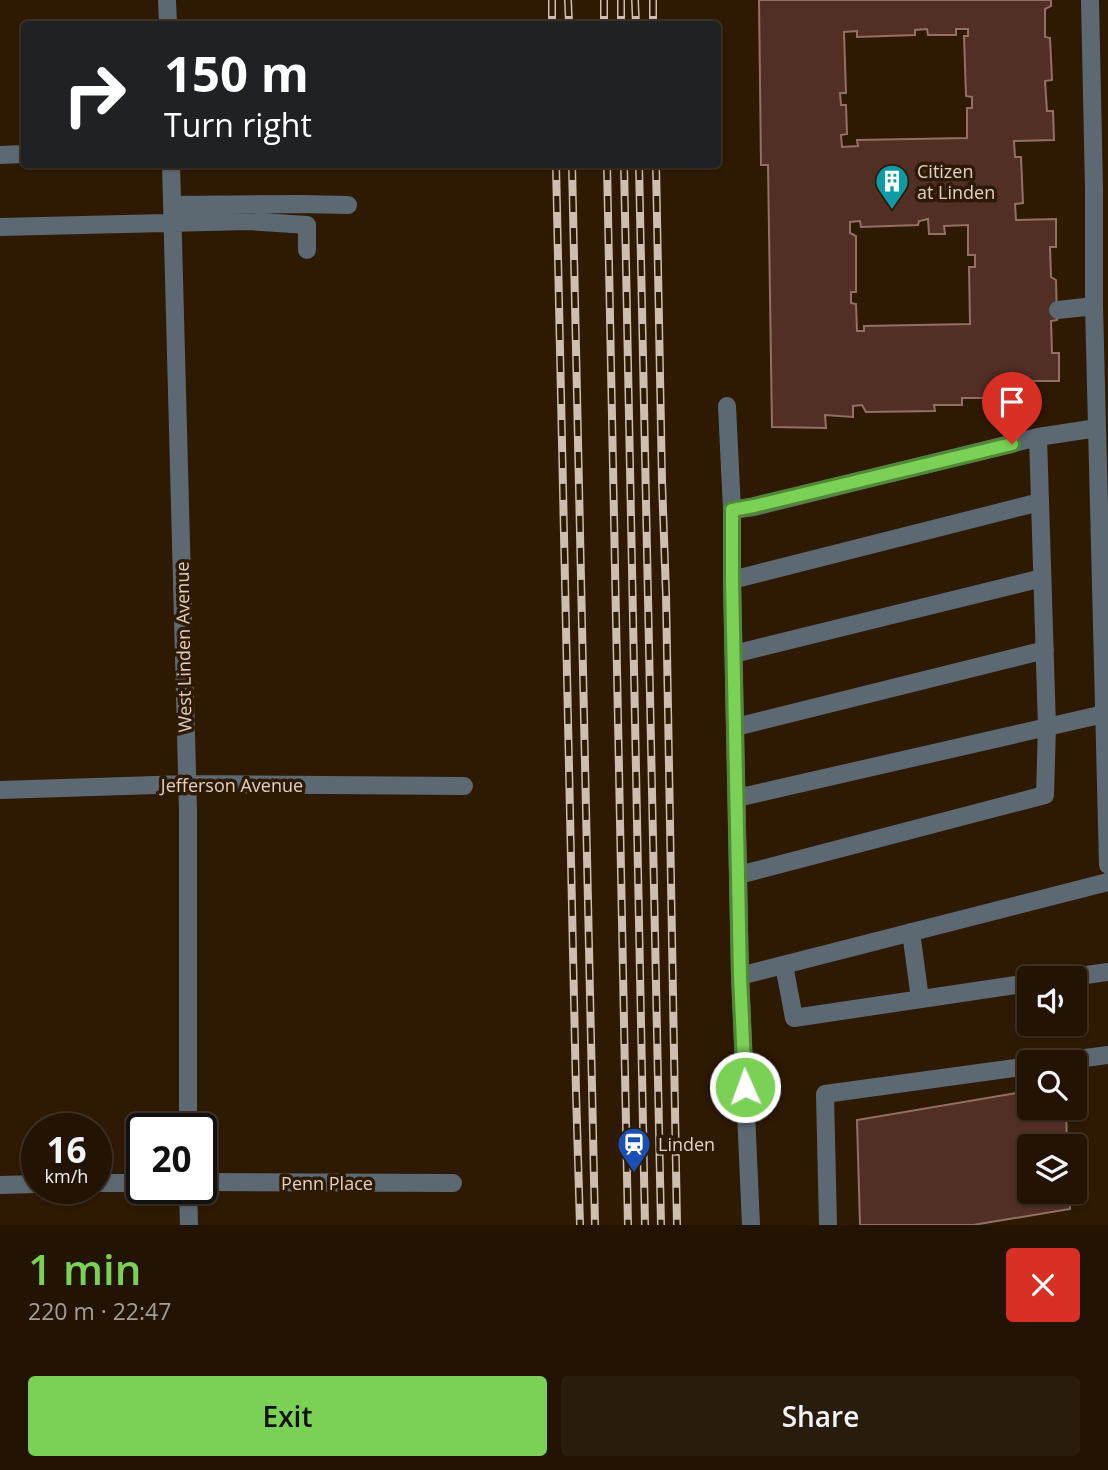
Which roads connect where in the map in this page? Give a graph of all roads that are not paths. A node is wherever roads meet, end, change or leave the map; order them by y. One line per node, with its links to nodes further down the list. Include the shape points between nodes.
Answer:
1 (167, 0): 3 (street)
2 (1090, 0): 7 (street)
3 (168, 21)
4 (21, 154): 5 (street)
5 (0, 155)
6 (171, 168): 9 (street, West Linden Avenue)
7 (1101, 187): 12 (street)
8 (348, 205): 9 (street)
9 (172, 214): 10 (street); 11 (street, via 307,225); 28 (street, West Linden Avenue)
10 (0, 226)
11 (307, 250)
12 (1101, 270): 13 (street)
13 (1094, 306): 14 (street); 16 (street)
14 (1058, 310)
15 (727, 406): 19 (street)
16 (1100, 419): 17 (street); 20 (street)
17 (1038, 437): 18 (street); 19 (street)
18 (1040, 502): 21 (street); 22 (street)
19 (732, 510): 22 (street)
20 (1104, 539): 25 (street)
21 (1042, 578): 23 (street); 24 (street)
22 (732, 580): 24 (street)
23 (1045, 650): 26 (street); 27 (street)
24 (734, 654): 26 (street)
25 (1104, 714): 27 (street); 32 (street)
26 (736, 727): 31 (street)
27 (1046, 727): 31 (street); 33 (street, via 1045,795)
28 (187, 784): 29 (street, Jefferson Avenue); 30 (street, Jefferson Avenue); 45 (street, West Linden Avenue)
29 (464, 786)
30 (0, 790)
31 (737, 798): 33 (street)
32 (1108, 865)
33 (739, 875): 39 (street)
34 (1108, 882): 35 (street)
35 (911, 932): 36 (street); 41 (street)
36 (785, 965): 39 (street); 41 (street, via 794,1018)
37 (1108, 972): 38 (street)
38 (1087, 975)
39 (740, 976): 52 (street)
40 (1017, 986): 41 (street)
41 (920, 999)
42 (1108, 1055): 43 (street)
43 (1087, 1058)
44 (1017, 1068): 53 (street, via 825,1094)
45 (188, 1113)
46 (217, 1182): 47 (street, Penn Place)
47 (453, 1183)
48 (21, 1184): 49 (street)
49 (0, 1185)
50 (188, 1204): 51 (street)
51 (189, 1225)
52 (751, 1225)
53 (828, 1225)

